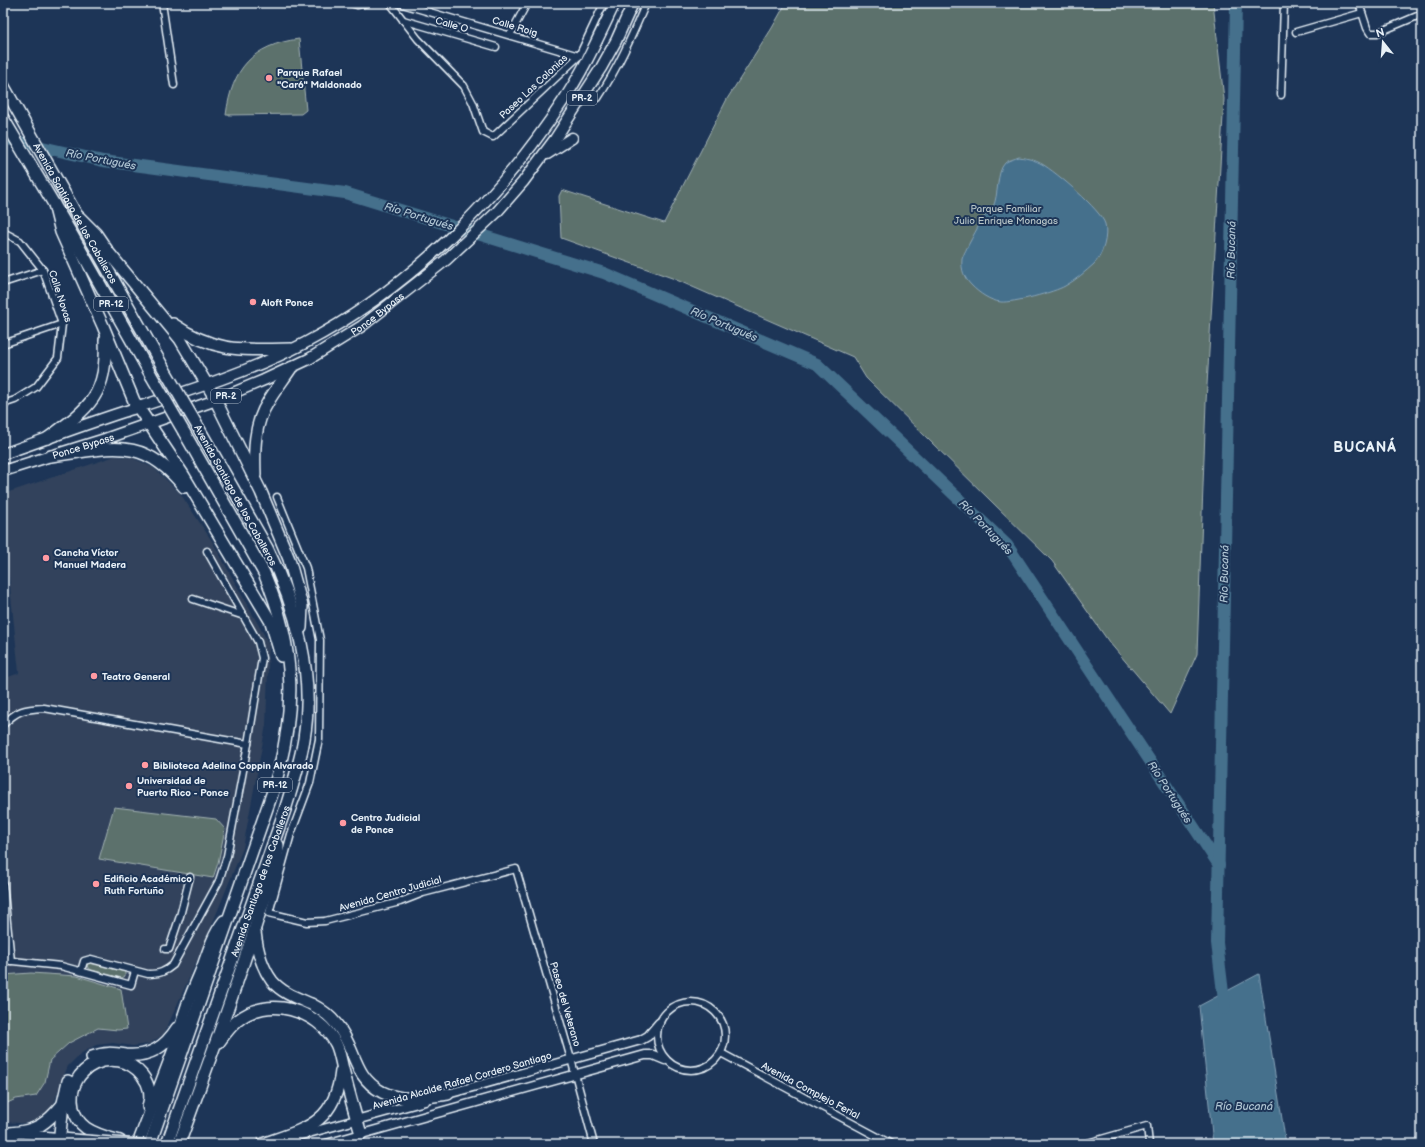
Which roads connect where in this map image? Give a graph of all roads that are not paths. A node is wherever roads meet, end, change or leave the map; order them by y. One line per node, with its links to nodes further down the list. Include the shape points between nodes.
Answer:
1 (162, 3): 20 (street)
2 (350, 3): 3 (street)
3 (367, 3)
4 (390, 3): 15 (street)
5 (399, 3): 17 (street, Calle Roig)
6 (527, 3): 17 (street)
7 (604, 3): 19 (street, Paseo Las Colonias)
8 (615, 3): 36 (highway, Ponce Bypass / PR-2, via 564,101 504,181 468,220 411,272 351,316)
9 (634, 3): 12 (street); 26 (highway, Ponce Bypass / PR-2, via 601,68)
10 (1284, 3): 22 (street)
11 (1359, 3): 13 (street)
12 (646, 5): 23 (street, via 622,57)
13 (1362, 13): 14 (street, via 1370,33 1377,33); 16 (street)
14 (1422, 14)
15 (402, 20): 18 (street, Calle O); 19 (street, Paseo Las Colonias, via 464,86 483,132 492,137)
16 (1296, 32)
17 (510, 35): 19 (street, Calle Roig)
18 (496, 47)
19 (579, 56)
20 (174, 85)
21 (5, 89): 29 (highway, Avenida Santiago de los Caballeros, via 79,217)
22 (1281, 95)
23 (598, 98)
24 (3, 118): 28 (highway, Avenida Santiago de los Caballeros, via 54,204)
25 (572, 138): 26 (highway)
26 (542, 157): 37 (highway, Ponce Bypass / PR-2, via 496,213 446,260 362,326)
27 (3, 232): 30 (street, Calle Novas, via 20,241)
28 (66, 232): 34 (highway); 56 (highway, Avenida Santiago de los Caballeros / PR-12, bridge, via 220,492 264,573 286,643)
29 (92, 234): 32 (highway); 55 (highway, Avenida Santiago de los Caballeros / PR-12, bridge, via 164,369 277,568)
30 (43, 270): 31 (street); 33 (street, Calle Novas)
31 (3, 283)
32 (158, 311): 36 (highway, via 185,332 213,344 249,350); 38 (highway, via 187,349)
33 (62, 324): 35 (street); 40 (street, Calle Novas, via 58,358 36,387)
34 (105, 333): 41 (highway); 43 (highway, via 104,372 96,395 77,417)
35 (3, 344)
36 (291, 349): 38 (highway, Ponce Bypass / PR-2)
37 (291, 368): 39 (highway, Ponce Bypass / PR-2); 49 (highway, via 267,402 262,414 254,452)
38 (208, 385): 39 (highway); 41 (highway, Ponce Bypass / PR-2)
39 (216, 400): 42 (highway, Ponce Bypass / PR-2); 49 (highway)
40 (3, 404)
41 (138, 407): 42 (highway); 43 (highway, Ponce Bypass / PR-2)
42 (149, 424): 47 (highway, Ponce Bypass / PR-2); 51 (highway)
43 (48, 438): 45 (highway, Ponce Bypass / PR-2)
44 (3, 448): 45 (highway)
45 (18, 448): 46 (highway, Ponce Bypass / PR-2)
46 (3, 454)
47 (51, 456): 48 (highway, Ponce Bypass / PR-2); 51 (highway, via 114,448 141,452 169,470)
48 (3, 471)
49 (255, 480): 55 (highway, via 289,559 302,606)
50 (277, 497): 60 (street, Avenida Centro Judicial, via 306,568 320,640 319,739 310,783 291,834 269,913 307,922 325,921)
51 (205, 511): 56 (highway, via 271,622)
52 (207, 551): 54 (street)
53 (193, 599): 54 (street)
54 (244, 616): 58 (street, via 258,642 262,658)
55 (301, 641): 59 (highway, Avenida Santiago de los Caballeros / PR-12, via 307,697 304,740)
56 (290, 688): 63 (highway, Avenida Santiago de los Caballeros / PR-12, via 288,726 281,765)
57 (3, 725): 58 (street, via 12,716 26,709 44,708)
58 (248, 744): 65 (street, via 227,856 219,881)
59 (277, 832): 64 (highway, via 278,851); 90 (highway, Avenida Santiago de los Caballeros / PR-12)
60 (516, 869): 75 (street, Paseo del Veterano)
61 (190, 877): 65 (street, via 180,916 167,949)
62 (3, 883): 67 (street)
63 (232, 911): 71 (highway, via 217,931); 89 (highway, Avenida Santiago de los Caballeros / PR-12)
64 (255, 929): 73 (highway); 79 (highway, via 260,959 273,982 286,993 312,1005 331,1018 346,1039 358,1069 374,1087 390,1095 408,1099)
65 (180, 950): 70 (street, via 167,971 157,974)
66 (3, 960): 67 (street)
67 (11, 961): 68 (street); 69 (street, via 61,966)
68 (3, 966)
69 (81, 971): 70 (street, via 84,961 91,959); 70 (street, via 131,985)
70 (135, 971)
71 (181, 1022): 80 (highway, via 169,1040 155,1050 138,1055 106,1052 86,1060 70,1078); 82 (highway, via 179,1036)
72 (659, 1023): 74 (street, via 666,1012 680,1004 696,1002 708,1007 718,1016 724,1028 725,1040); 75 (street, Avenida Alcalde Rafael Cordero Santiago, via 641,1040); 76 (street, via 656,1036)
73 (213, 1048): 77 (highway, via 243,1017 262,1009 282,1008 300,1012 320,1023 335,1042); 91 (highway)
74 (721, 1053): 76 (street, via 707,1067 688,1071 676,1068); 95 (street, Avenida Complejo Ferial)
75 (571, 1060): 78 (street, Paseo del Veterano); 79 (street, Avenida Alcalde Rafael Cordero Santiago)
76 (665, 1060): 78 (street, via 645,1056)
77 (342, 1065): 81 (highway); 92 (highway, via 337,1093 324,1115 306,1128)
78 (575, 1075): 84 (street); 94 (street, Paseo del Veterano)
79 (448, 1094): 81 (street, Avenida Alcalde Rafael Cordero Santiago)
80 (63, 1103): 83 (highway, via 49,1120 38,1127 24,1132); 85 (highway)
81 (357, 1120): 84 (highway); 92 (street, Avenida Alcalde Rafael Cordero Santiago)
82 (144, 1128): 86 (highway, bridge, via 150,1092 142,1075 135,1068 110,1060 92,1065 81,1074 72,1095 76,1116 84,1126 96,1134); 87 (highway)
83 (7, 1133): 85 (street)
84 (361, 1134): 93 (street)
85 (59, 1140): 86 (street, bridge)
86 (127, 1143): 88 (street, bridge)
87 (138, 1144)
88 (146, 1144)
89 (150, 1144)
90 (167, 1144)
91 (180, 1144)
92 (263, 1144)
93 (326, 1144)
94 (594, 1144)
95 (891, 1144)
96 (1084, 1144): 97 (street, via 1147,1126)
97 (1149, 1144)

